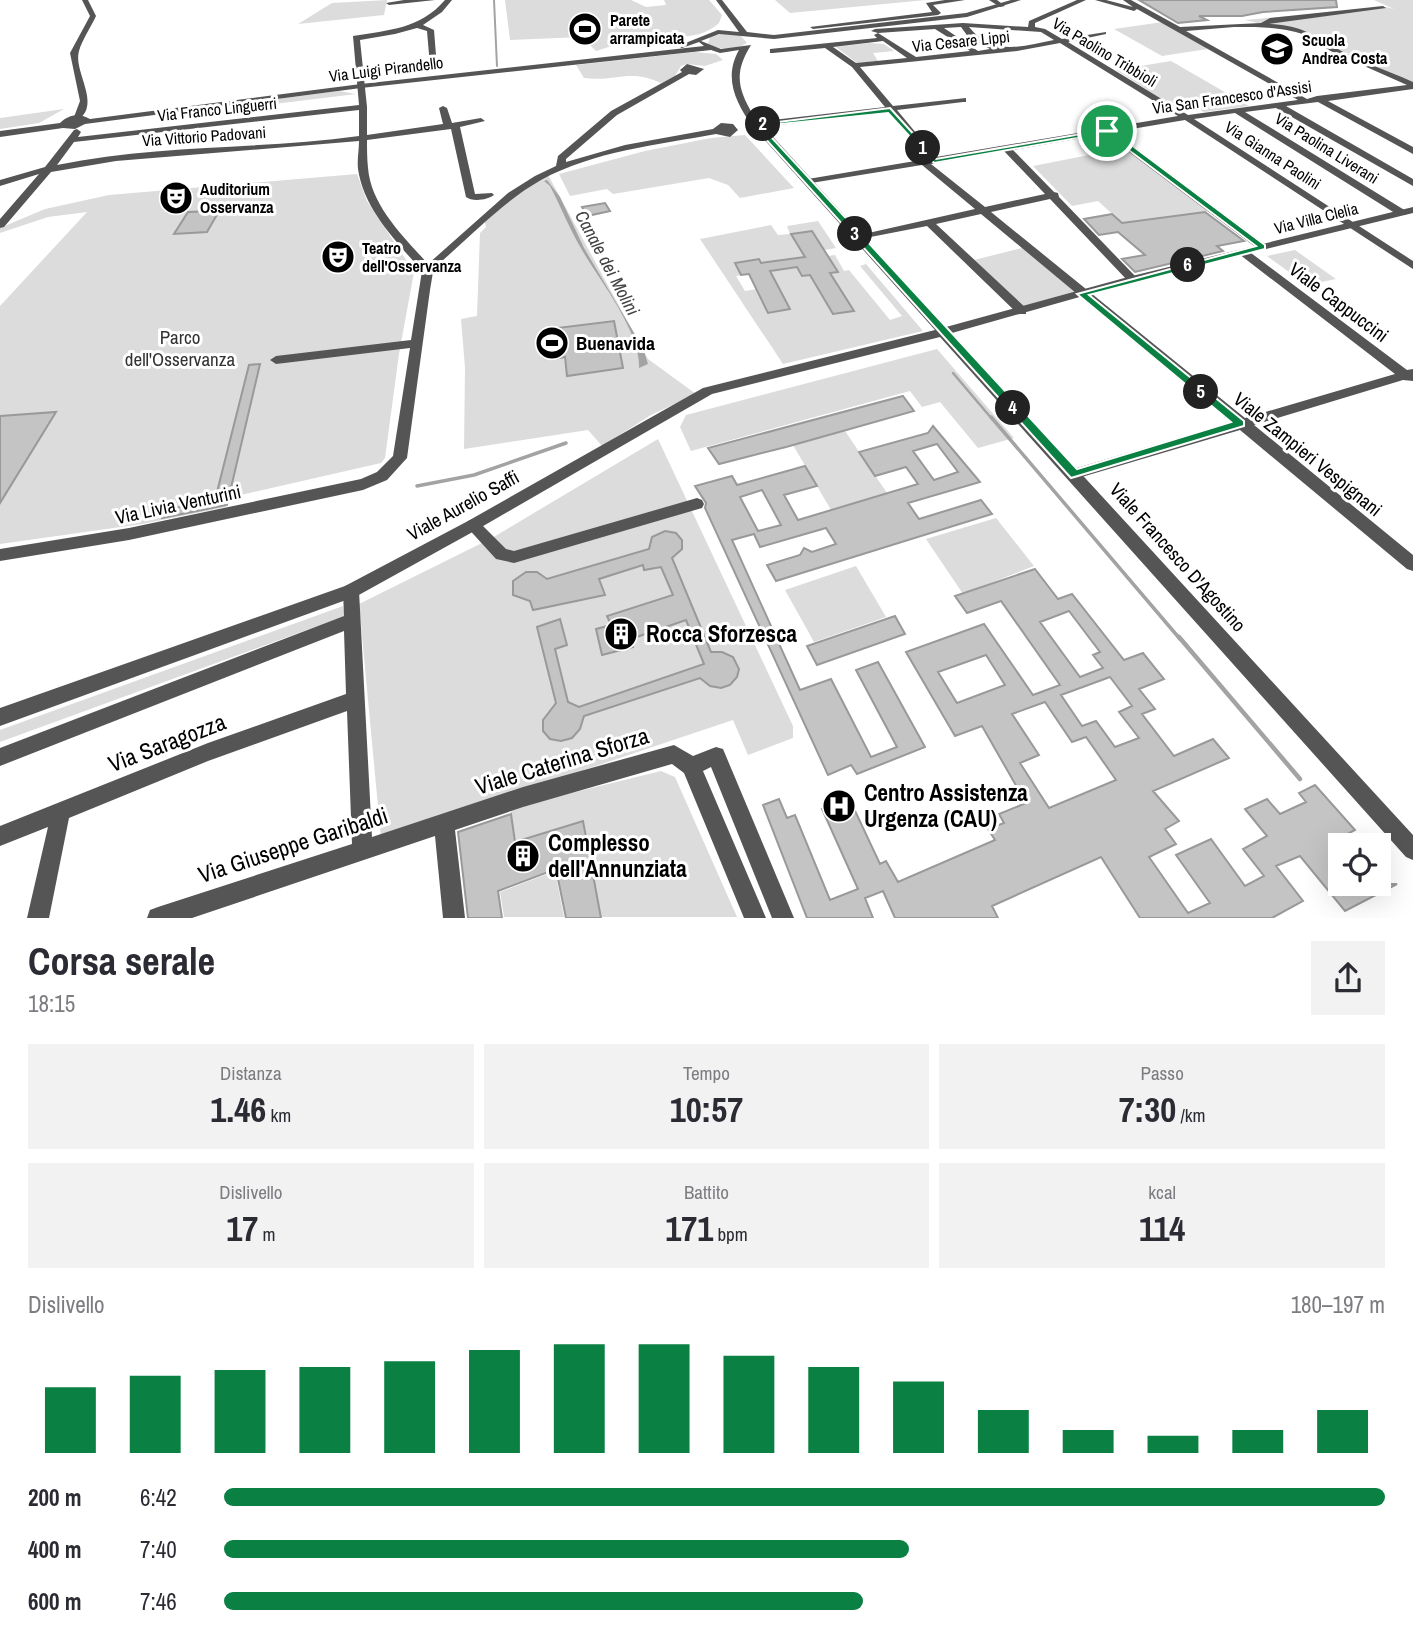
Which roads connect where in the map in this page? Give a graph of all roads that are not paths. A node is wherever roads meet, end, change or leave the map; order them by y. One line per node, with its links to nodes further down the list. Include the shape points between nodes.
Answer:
1 (85, 0): 55 (street, via 93,16 74,53 84,101)
2 (432, 0): 11 (street)
3 (449, 0): 18 (street)
4 (719, 0): 15 (street)
5 (962, 0): 20 (street, via 928,4 938,13)
6 (992, 0): 12 (street)
7 (1018, 0): 12 (street)
8 (1083, 0): 21 (street, via 1031,22)
9 (1101, 0): 14 (street)
10 (1126, 0): 14 (street)
11 (389, 3)
12 (1002, 6): 22 (street)
13 (1383, 8): 17 (street, via 1270,20)
14 (1149, 13): 23 (street)
15 (733, 23): 24 (street); 27 (street)
16 (963, 25): 19 (street, Via Paolino Tribbioli); 21 (street, Via Paolino Tribbioli); 36 (street)
17 (1263, 25): 23 (street); 45 (street, via 1307,36)
18 (419, 26): 42 (street, via 430,30); 44 (street, via 356,38)
19 (935, 26): 22 (street, Via Paolino Tribbioli); 38 (street)
20 (813, 27)
21 (1032, 28): 30 (street, Via Paolino Tribbioli)
22 (872, 29): 28 (street); 29 (street)
23 (1176, 30): 48 (street)
24 (718, 33): 26 (street); 27 (street)
25 (1104, 33): 30 (street, Via Cesare Lippi)
26 (706, 36): 33 (street, via 702,42); 37 (street, Via Luigi Pirandello)
27 (747, 36): 28 (street); 32 (street, via 753,41)
28 (774, 37): 32 (street)
29 (883, 39): 31 (street); 39 (street)
30 (1061, 40): 36 (street, Via Cesare Lippi); 54 (street, Via Paolino Tribbioli)
31 (826, 45): 35 (street); 41 (street)
32 (747, 47): 34 (street); 40 (street)
33 (709, 48): 34 (street); 37 (street, Via Luigi Pirandello)
34 (720, 51): 40 (street)
35 (773, 51)
36 (998, 51): 38 (street, Via Cesare Lippi)
37 (657, 53): 44 (street, Via Luigi Pirandello)
38 (977, 53): 39 (street, Via Cesare Lippi)
39 (916, 60): 41 (street, Via Cesare Lippi)
40 (734, 64): 57 (street, Viale Francesco D'Agostino, via 737,93)
41 (855, 65): 52 (street, Viale Zampieri Vespignani)
42 (435, 66)
43 (688, 72): 66 (street, via 614,113)
44 (361, 86): 50 (street); 55 (street, Via Luigi Pirandello)
45 (1413, 86): 46 (street, Via San Francesco d'Assisi)
46 (1317, 98): 48 (street, Via San Francesco d'Assisi); 65 (street)
47 (963, 100): 52 (street)
48 (1304, 100): 49 (street, Via San Francesco d'Assisi)
49 (1276, 104): 53 (street, Via San Francesco d'Assisi); 71 (street)
50 (363, 107): 62 (street); 63 (street, Via Franco Linguerri)
51 (443, 108): 58 (street)
52 (890, 110): 57 (street); 67 (street, Viale Zampieri Vespignani)
53 (1236, 110): 54 (street, Via San Francesco d'Assisi); 75 (street, Via Paolina Liverani)
54 (1186, 117): 60 (street, Via San Francesco d'Assisi); 78 (street, Via Gianna Paolini)
55 (74, 120): 61 (street, Via Luigi Pirandello); 63 (street)
56 (481, 121): 58 (street, Via Vittorio Padovani)
57 (756, 125): 69 (street, Viale Francesco D'Agostino)
58 (451, 126): 62 (street, Via Vittorio Padovani); 72 (street, via 471,197)
59 (716, 131): 66 (street)
60 (1107, 131): 64 (street, Via San Francesco d'Assisi); 81 (street)
61 (0, 134)
62 (363, 137): 68 (street, Via Vittorio Padovani); 83 (street, via 363,170 373,200)
63 (74, 138): 68 (street)
64 (1008, 150): 67 (street, Via San Francesco d'Assisi); 73 (street)
65 (1413, 151)
66 (566, 162): 80 (street, via 520,190)
67 (930, 162): 69 (street, Via San Francesco d'Assisi); 74 (street, Viale Zampieri Vespignani)
68 (48, 168): 70 (street, Via Vittorio Padovani); 77 (street)
69 (808, 182): 79 (street, Viale Francesco D'Agostino)
70 (0, 183)
71 (1413, 183)
72 (489, 195)
73 (1055, 195): 74 (street); 87 (street)
74 (983, 211): 76 (street); 88 (street, Viale Zampieri Vespignani)
75 (1407, 212): 78 (street, Via Villa Clelia)
76 (928, 222): 79 (street); 89 (street)
77 (0, 225)
78 (1351, 225): 81 (street, Via Villa Clelia); 84 (street, Via Gianna Paolini)
79 (859, 238): 90 (street, Viale Francesco D'Agostino)
80 (454, 246): 83 (street); 86 (street)
81 (1262, 247): 82 (street, Via Villa Clelia)
82 (1243, 252): 87 (street, Via Villa Clelia); 93 (street, Viale Cappuccini)
83 (414, 256): 86 (street)
84 (1407, 258): 85 (street, Via Gianna Paolini)
85 (1413, 266)
86 (428, 271): 91 (street, Via Livia Venturini)
87 (1132, 279): 88 (street, Via Villa Clelia)
88 (1082, 294): 89 (street, Via Villa Clelia); 94 (street, Viale Zampieri Vespignani)
89 (1022, 312): 90 (street, Via Villa Clelia)
90 (944, 332): 95 (street, Viale Francesco D'Agostino); 97 (street, Viale Aurelio Saffi, via 699,394)
91 (415, 343): 92 (street); 98 (street, Via Livia Venturini, via 400,457 382,476 363,485 130,534)
92 (276, 360)
93 (1410, 376): 94 (street)
94 (1240, 424): 95 (street); 99 (street, Viale Zampieri Vespignani)
95 (1075, 474): 110 (street, Viale Francesco D'Agostino)
96 (697, 504): 97 (street, via 514,557 501,554)
97 (473, 525): 100 (street, Viale Aurelio Saffi)
98 (0, 555)
99 (1413, 564)
100 (351, 591): 101 (street); 103 (street, Viale Aurelio Saffi)
101 (351, 621): 102 (street); 104 (street)
102 (354, 700): 106 (street, Via Saragozza); 109 (street)
103 (0, 717)
104 (0, 757)
105 (691, 766): 107 (street, Viale Caterina Sforza, via 674,754 663,755); 115 (street); 116 (street, Viale Caterina Sforza, via 716,756)
106 (61, 811): 108 (street, Via Saragozza); 112 (street)
107 (444, 824): 109 (street, Via Giuseppe Garibaldi); 114 (street)
108 (0, 836)
109 (362, 850): 111 (street, Via Giuseppe Garibaldi)
110 (1413, 850)
111 (187, 912): 113 (street, Via Giuseppe Garibaldi)
112 (38, 918)
113 (158, 918)
114 (454, 918)
115 (755, 918)
116 (783, 918)

